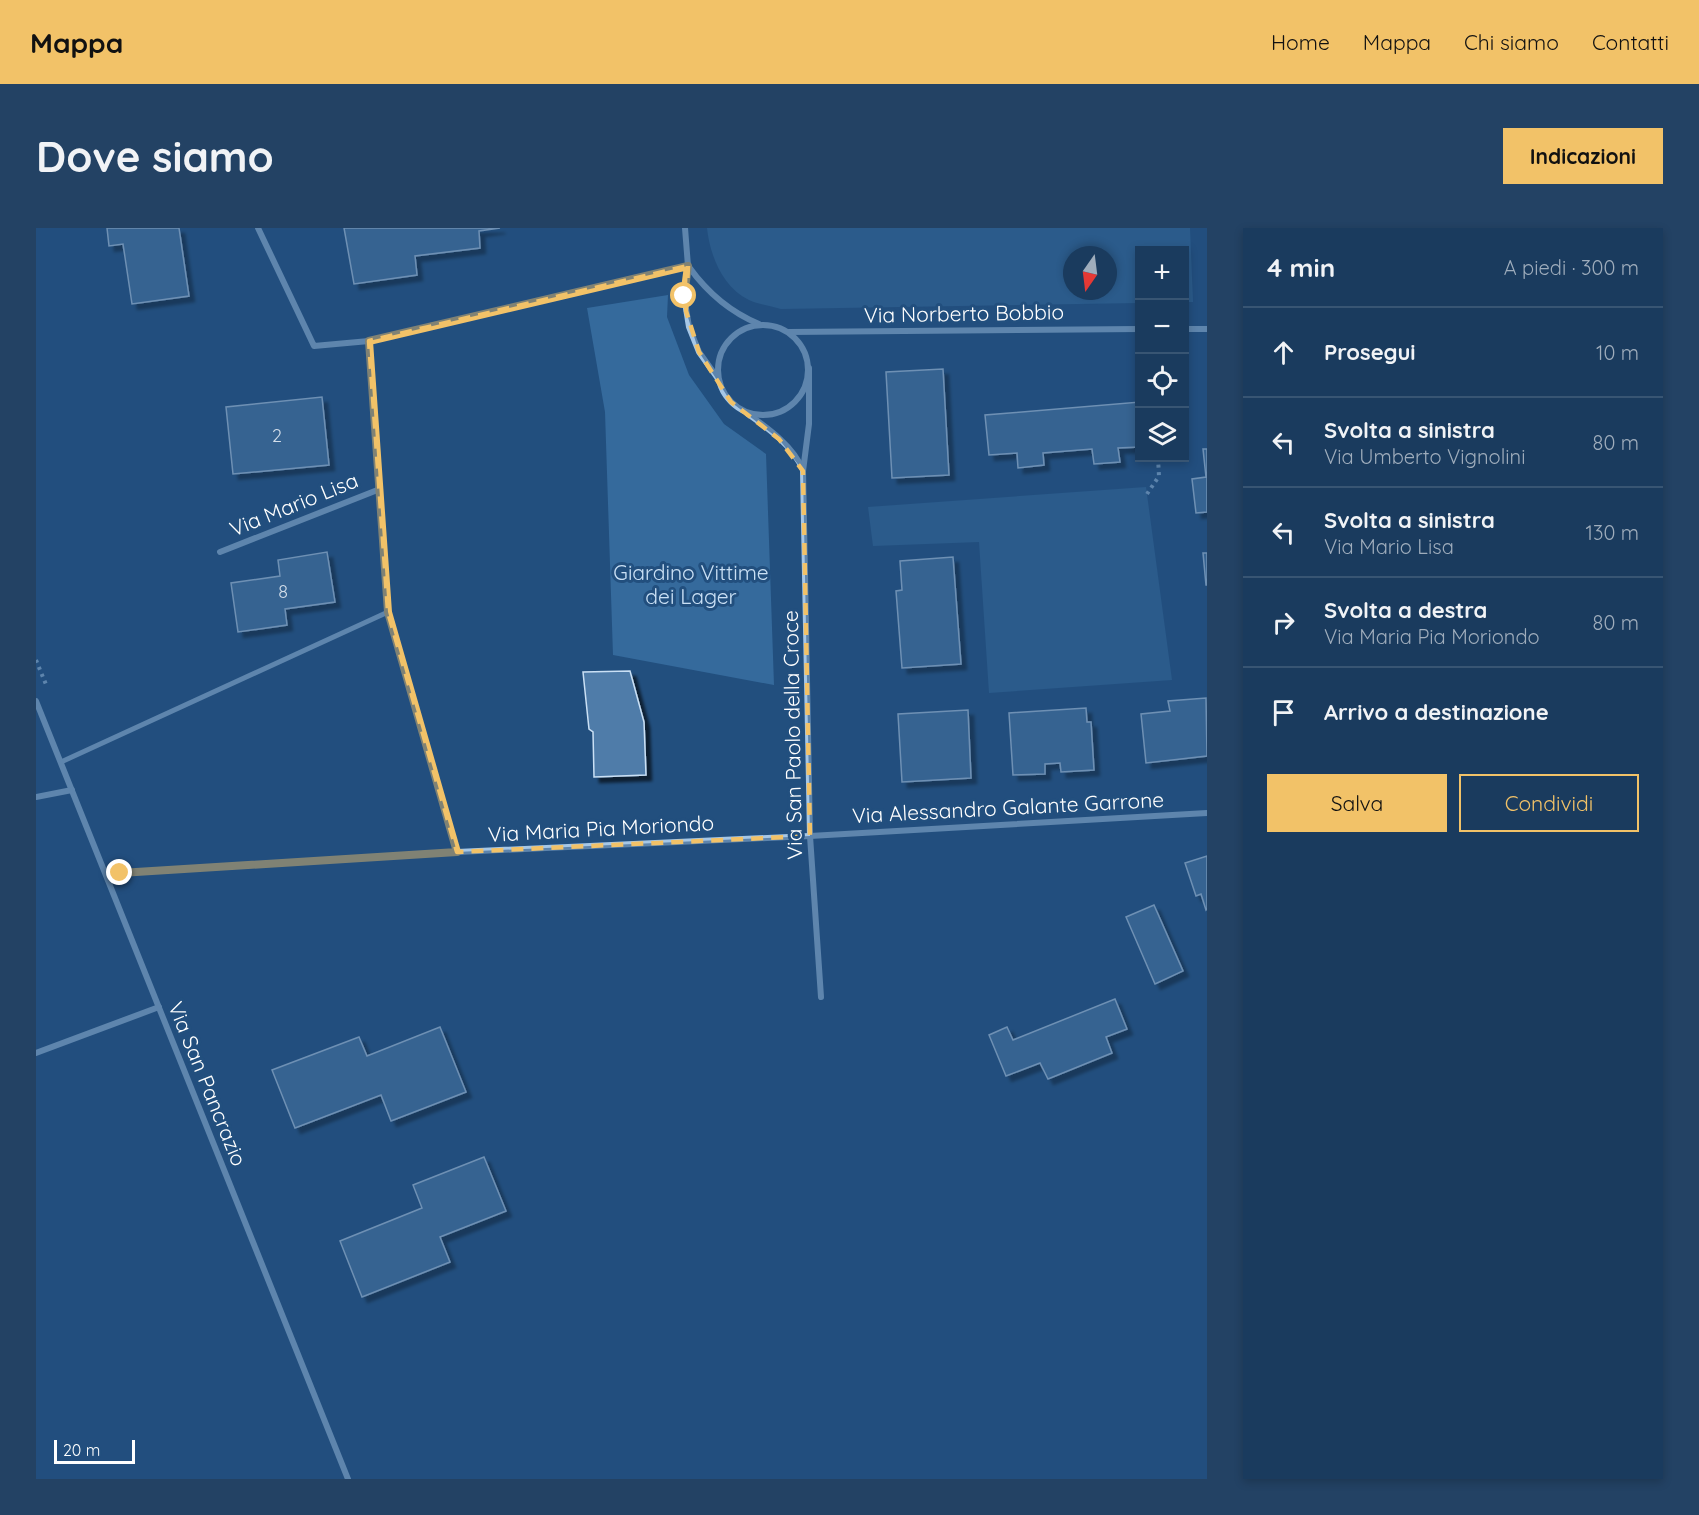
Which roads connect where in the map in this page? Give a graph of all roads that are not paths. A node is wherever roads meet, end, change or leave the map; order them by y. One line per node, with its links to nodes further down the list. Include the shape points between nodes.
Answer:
1 (258, 228): 9 (street, via 314,346)
2 (685, 228): 3 (street)
3 (688, 266): 4 (street, via 717,298 744,318); 9 (street); 11 (street, via 684,296 689,327 699,352)
4 (760, 324): 8 (street); 11 (street, via 744,328 722,350)
5 (1135, 329): 8 (street, Via Norberto Bobbio)
6 (1189, 329): 7 (street)
7 (1207, 329)
8 (789, 332): 10 (street, via 806,354)
9 (369, 341): 14 (street, Via Mario Lisa)
10 (809, 368): 12 (street, via 802,394 787,408 768,415); 13 (street, Via San Paolo della Croce, via 809,424)
11 (719, 380): 12 (street, via 723,392)
12 (741, 410): 13 (street, via 779,439)
13 (803, 471): 22 (street, Via San Paolo della Croce)
14 (380, 489): 15 (street, Via Mario Lisa); 16 (street, Via Mario Lisa)
15 (220, 552)
16 (388, 612): 18 (street); 23 (street, Via Mario Lisa)
17 (36, 701): 18 (street, Via San Pancrazio)
18 (61, 762): 19 (street, Via San Pancrazio)
19 (72, 790): 20 (street); 24 (street, Via San Pancrazio)
20 (36, 797)
21 (1207, 813): 22 (street, Via Alessandro Galante Garrone)
22 (810, 836): 23 (street, Via Maria Pia Moriondo); 25 (street, Via San Paolo della Croce)
23 (457, 852): 24 (street, Via Maria Pia Moriondo)
24 (106, 874): 26 (street, Via San Pancrazio)
25 (821, 997)
26 (159, 1007): 27 (street); 28 (street, Via San Pancrazio)
27 (36, 1053)
28 (348, 1479)

